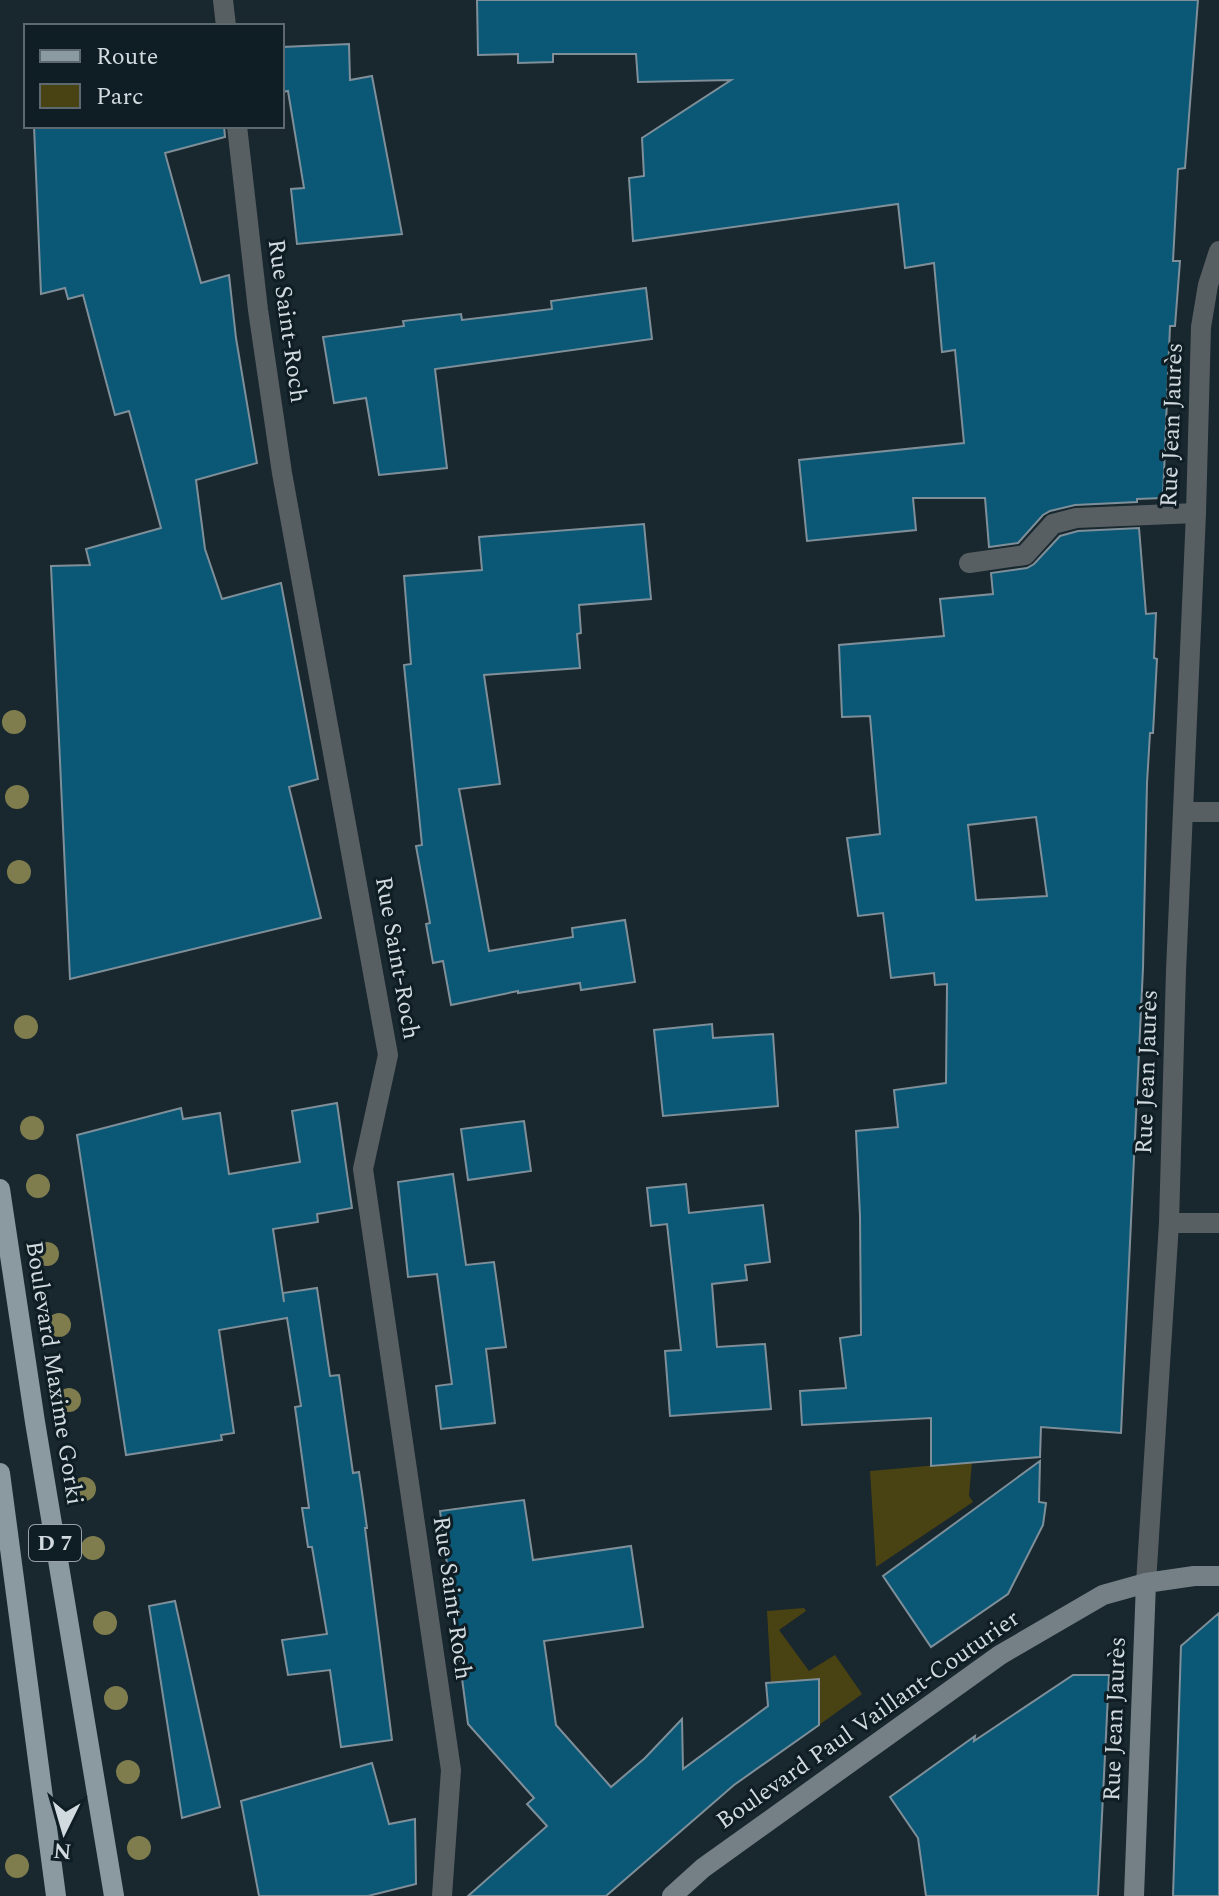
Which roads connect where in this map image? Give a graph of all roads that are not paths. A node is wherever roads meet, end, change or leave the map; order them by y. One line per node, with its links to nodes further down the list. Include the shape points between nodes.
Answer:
1 (223, 0): 2 (street)
2 (226, 24)
3 (237, 128): 17 (street, Rue Saint-Roch, via 282,473 388,1055 363,1169 451,1770)
4 (1219, 251): 5 (street, Rue Jean Jaurès, via 1201,327)
5 (1196, 513): 6 (street, via 1076,518 1053,524 1025,555); 7 (street, Rue Jean Jaurès)
6 (969, 563)
7 (1183, 812): 8 (street); 10 (street, Rue Jean Jaurès)
8 (1219, 812)
9 (0, 1189): 16 (main road, Boulevard Maxime Gorki / D 7)
10 (1169, 1223): 11 (street); 14 (street, Rue Jean Jaurès)
11 (1219, 1223)
12 (0, 1473): 15 (main road, D 7)
13 (1219, 1576): 14 (main road, Boulevard Paul Vaillant-Couturier)
14 (1146, 1583): 18 (main road, Boulevard Paul Vaillant-Couturier, via 1103,1595 1000,1655 703,1868); 19 (main road, Rue Jean Jaurès)
15 (56, 1896)
16 (114, 1896)
17 (442, 1896)
18 (672, 1896)
19 (1134, 1896)

